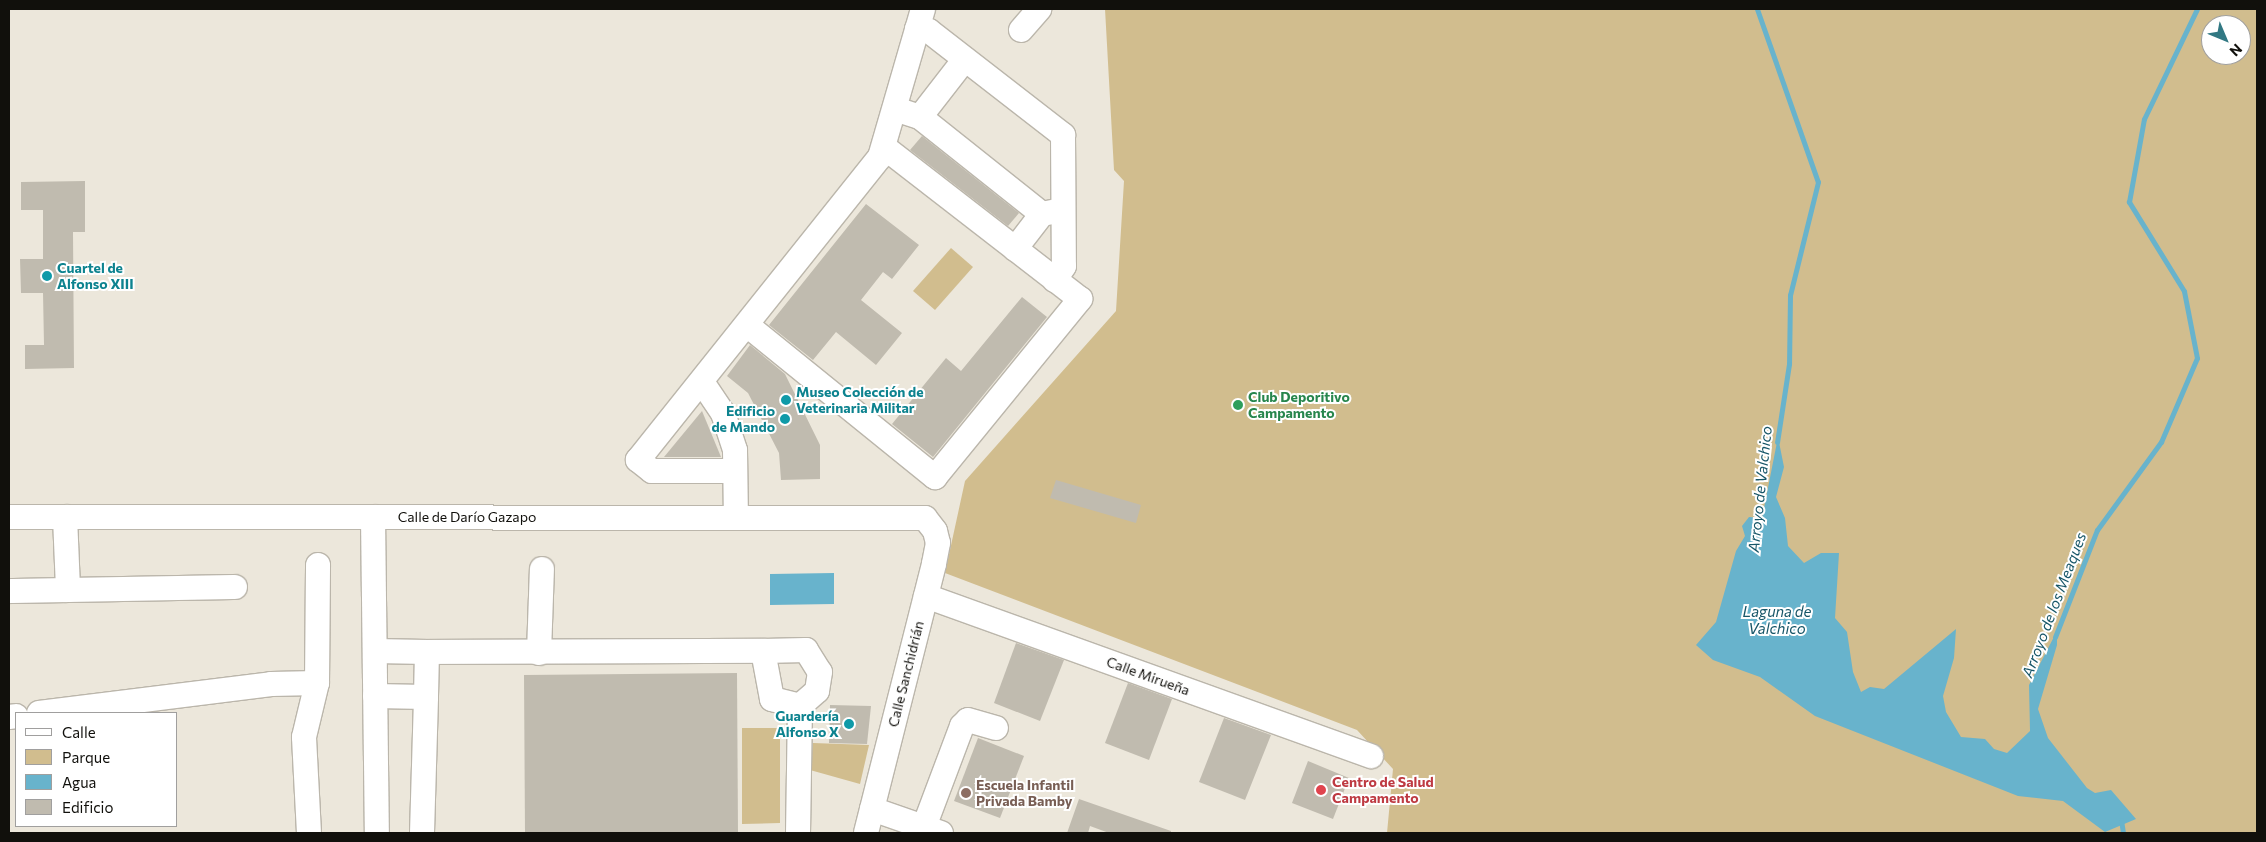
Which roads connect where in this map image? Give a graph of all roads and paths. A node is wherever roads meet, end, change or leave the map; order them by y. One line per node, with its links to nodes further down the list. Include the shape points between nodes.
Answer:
1 (1039, 9): 3 (street)
2 (920, 19): 4 (street, via 929,31); 5 (street)
3 (1021, 30)
4 (965, 59): 6 (street); 8 (street, via 1063,136)
5 (895, 109): 6 (street); 7 (street)
6 (920, 117): 8 (street)
7 (884, 147): 9 (street); 11 (street, via 880,157)
8 (1053, 212): 9 (street); 10 (street, via 1064,266)
9 (1015, 249): 10 (street)
10 (1055, 280): 11 (street, via 1080,300 935,477)
11 (747, 325): 12 (street)
12 (702, 382): 13 (street, via 723,413 735,450); 13 (street, via 638,460 652,471)
13 (735, 471): 17 (street)
14 (9, 517): 15 (street, Calle de Darío Gazapo)
15 (65, 517): 16 (street, Calle de Darío Gazapo); 22 (street)
16 (372, 517): 17 (street, Calle de Darío Gazapo); 25 (street)
17 (736, 518): 18 (street, Calle de Darío Gazapo)
18 (925, 518): 24 (street, Calle Sanchidrián, via 935,531 938,543)
19 (318, 565): 29 (street)
20 (542, 569): 28 (street)
21 (235, 587): 22 (street)
22 (68, 590): 23 (street)
23 (9, 591)
24 (926, 596): 35 (street, Calle Mirueña); 36 (street, Calle Sanchidrián)
25 (374, 651): 27 (street); 30 (street)
26 (763, 651): 28 (street); 32 (street, via 772,699); 32 (street, via 806,650 820,672 817,691)
27 (427, 652): 28 (street); 31 (street)
28 (539, 653)
29 (317, 683): 33 (street, via 271,684); 38 (street, via 304,737)
30 (375, 696): 31 (street); 39 (street)
31 (426, 697): 40 (street)
32 (800, 706): 41 (street)
33 (47, 712)
34 (996, 728): 37 (street, via 968,720 962,726)
35 (1371, 756)
36 (872, 809): 37 (street); 42 (street, Calle Sanchidrián)
37 (933, 830)
38 (309, 833)
39 (377, 833)
40 (422, 833)
41 (798, 833)
42 (866, 833)

